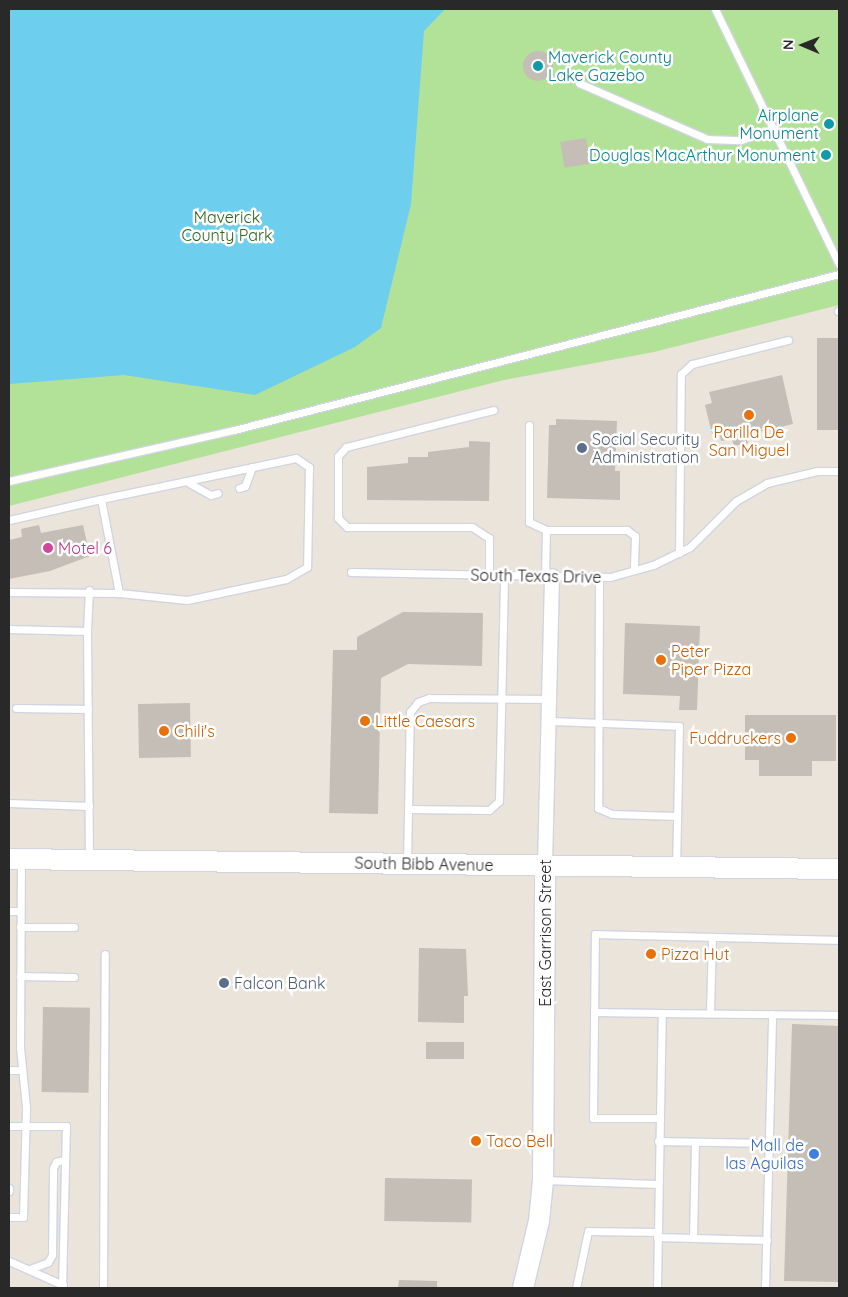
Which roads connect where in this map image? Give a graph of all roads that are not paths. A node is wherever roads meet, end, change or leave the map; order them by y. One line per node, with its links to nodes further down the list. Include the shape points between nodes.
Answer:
1 (715, 9): 3 (lane)
2 (579, 83): 3 (lane, via 707,139 741,140)
3 (775, 128): 4 (lane)
4 (839, 264)
5 (839, 274): 11 (lane, via 234,430)
6 (788, 340): 18 (lane, via 692,364 681,374)
7 (493, 410): 21 (lane, via 346,447 338,456 338,518 347,527 472,527 488,538)
8 (529, 425): 17 (lane, via 529,522)
9 (252, 467): 12 (lane); 13 (lane, via 245,486); 27 (lane, via 296,458 308,467 307,567 286,579 187,600)
10 (839, 471): 18 (lane, South Texas Drive, via 817,471 767,483 736,501 690,548)
11 (9, 481)
12 (189, 483): 14 (lane, via 211,495); 15 (lane)
13 (239, 488)
14 (218, 494)
15 (101, 499): 16 (lane); 27 (lane)
16 (9, 520)
17 (546, 530): 19 (lane, via 627,530 634,536); 23 (lane)
18 (679, 553): 19 (lane, South Texas Drive)
19 (634, 570): 24 (lane, South Texas Drive)
20 (351, 572): 21 (lane, South Texas Drive)
21 (490, 575): 22 (lane, South Texas Drive)
22 (504, 575): 23 (lane, South Texas Drive); 30 (lane)
23 (548, 576): 24 (lane, South Texas Drive); 31 (street, East Garrison Street)
24 (599, 577): 35 (lane)
25 (89, 590): 26 (lane); 27 (lane); 29 (lane)
26 (9, 592)
27 (118, 593)
28 (9, 629): 29 (lane)
29 (87, 631): 33 (lane)
30 (501, 699): 31 (lane); 38 (lane, via 429,698 418,702 410,712); 38 (lane, via 499,801 495,806)
31 (549, 699): 34 (street, East Garrison Street)
32 (16, 708): 33 (lane)
33 (88, 709): 37 (lane)
34 (549, 721): 35 (lane); 43 (street, East Garrison Street)
35 (596, 721): 39 (lane, via 598,808 612,814); 39 (lane, via 679,726)
36 (9, 803): 37 (lane)
37 (89, 806): 41 (lane)
38 (408, 809): 42 (lane)
39 (677, 816): 44 (lane)
40 (15, 859): 41 (main road, South Bibb Avenue); 47 (lane)
41 (89, 860): 42 (main road, South Bibb Avenue)
42 (407, 864): 43 (main road, South Bibb Avenue)
43 (545, 865): 44 (main road, South Bibb Avenue); 69 (main road, East Garrison Street)
44 (676, 866): 45 (main road, South Bibb Avenue)
45 (839, 869)
46 (9, 911): 47 (lane)
47 (20, 911): 48 (lane)
48 (20, 927): 49 (lane); 53 (lane)
49 (74, 927)
50 (712, 937): 51 (lane); 55 (lane, via 596,934); 57 (lane)
51 (839, 940)
52 (105, 954): 78 (lane)
53 (20, 976): 54 (lane); 61 (lane)
54 (74, 977)
55 (594, 1012): 56 (lane); 62 (lane, via 593,1118)
56 (662, 1013): 57 (lane); 62 (lane)
57 (710, 1014): 58 (lane)
58 (772, 1014): 59 (lane); 67 (lane)
59 (839, 1015)
60 (9, 1070): 61 (lane)
61 (22, 1070): 64 (lane, via 26,1106)
62 (659, 1118): 65 (lane)
63 (9, 1126): 64 (lane)
64 (23, 1126): 68 (lane, via 66,1126); 71 (lane, via 22,1218)
65 (658, 1141): 66 (lane); 70 (lane)
66 (695, 1142): 67 (lane); 73 (lane)
67 (769, 1143): 74 (lane)
68 (65, 1160): 76 (lane, via 56,1162 53,1168 52,1255 48,1262); 77 (lane)
69 (543, 1180): 70 (lane); 79 (main road, East Garrison Street, via 539,1221)
70 (658, 1184): 72 (lane)
71 (9, 1218)
72 (657, 1234): 73 (lane); 80 (lane, via 588,1231); 81 (lane)
73 (693, 1238): 74 (lane)
74 (767, 1240): 82 (lane)
75 (9, 1261): 76 (lane)
76 (30, 1269): 77 (lane)
77 (63, 1287)
78 (103, 1288)
79 (523, 1288)
80 (576, 1288)
81 (656, 1288)
82 (765, 1288)

